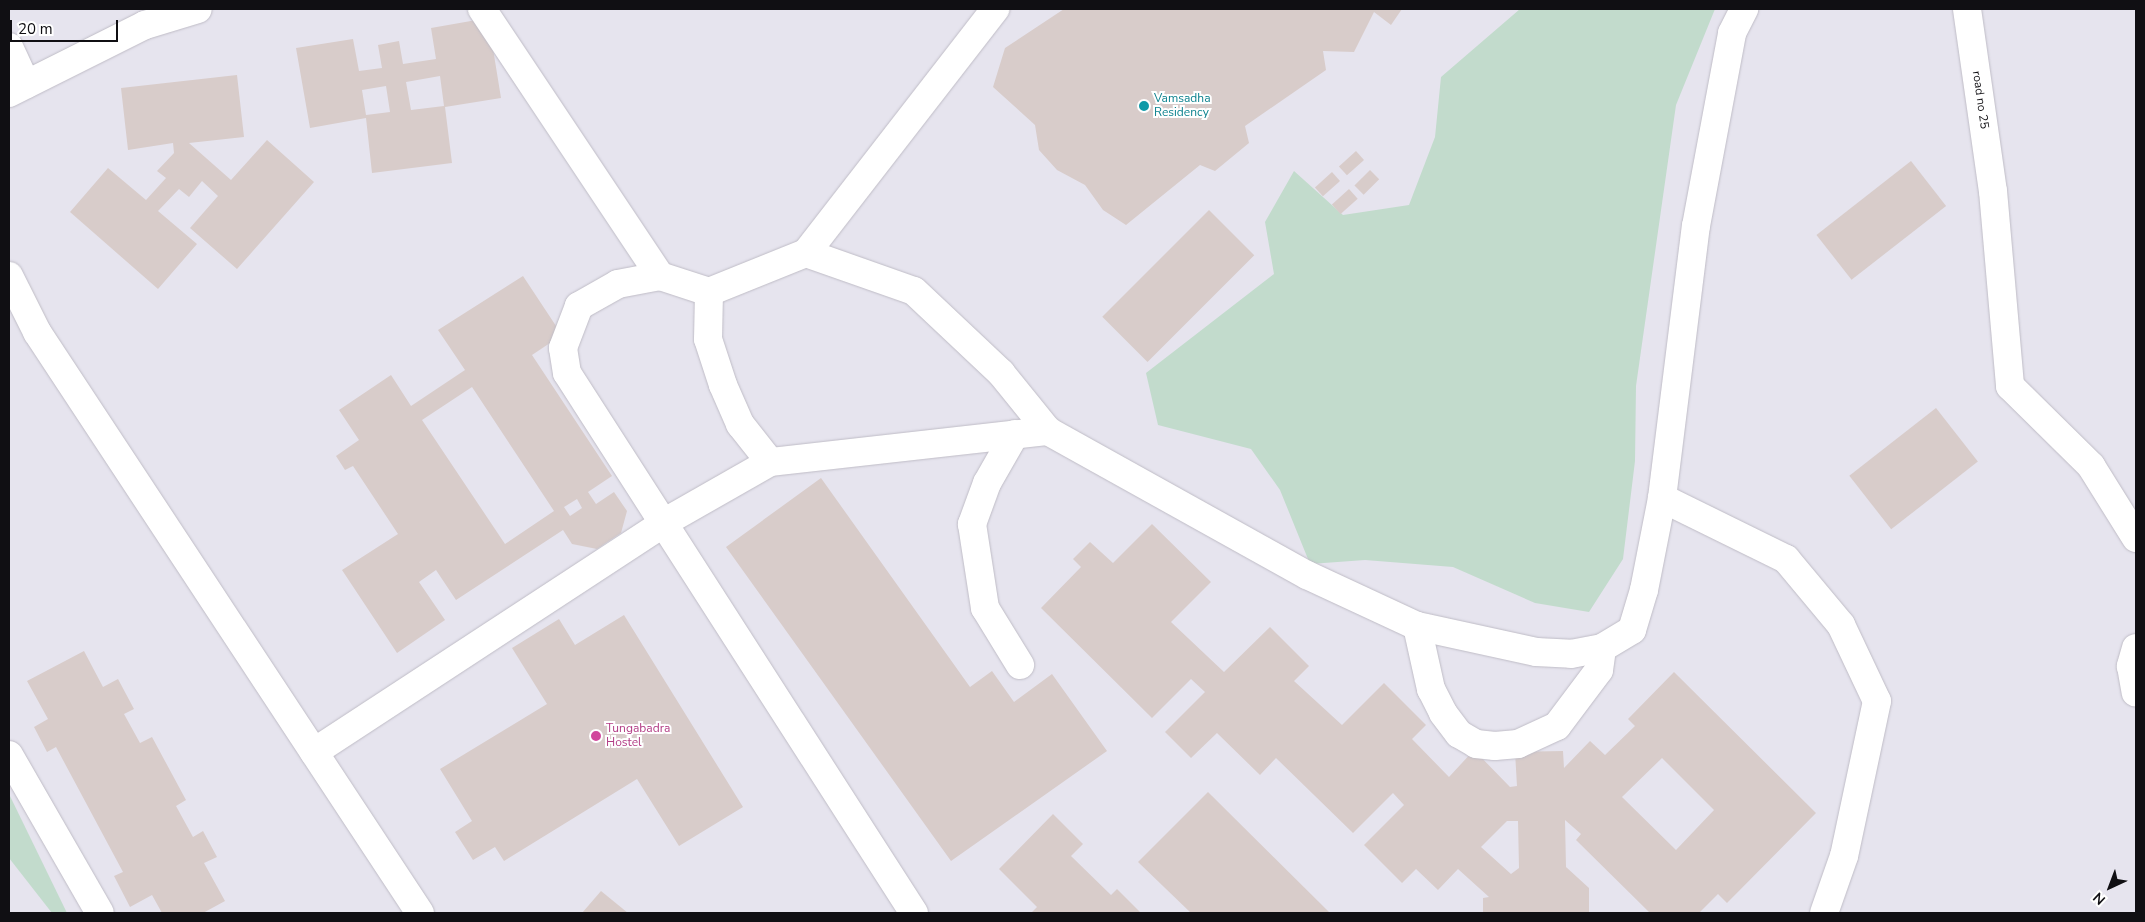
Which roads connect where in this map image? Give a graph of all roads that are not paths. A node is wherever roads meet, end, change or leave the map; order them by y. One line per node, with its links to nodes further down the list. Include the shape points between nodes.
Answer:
1 (198, 9): 7 (street, via 145,25)
2 (482, 9): 10 (street)
3 (995, 9): 8 (street)
4 (1744, 9): 15 (street, via 1732,33 1696,226)
5 (1967, 9): 17 (street, road no 25, via 1993,191 2010,386 2091,466)
6 (9, 46): 7 (street)
7 (17, 89)
8 (806, 253): 11 (street); 12 (street, via 914,291 1001,373)
9 (9, 276): 23 (street, via 37,332)
10 (660, 276): 11 (street); 16 (street, via 618,284 587,300 571,321 563,348 567,373)
11 (708, 292): 14 (street, via 708,339 723,385 740,424)
12 (1048, 430): 13 (street); 18 (street, via 1306,575)
13 (1015, 434): 14 (street); 21 (street, via 986,483 972,524 985,608)
14 (770, 462): 16 (street)
15 (1662, 498): 19 (street, via 1632,630); 28 (street, via 1786,559 1841,625 1876,701 1844,856)
16 (665, 522): 23 (street); 27 (street)
17 (2136, 538)
18 (1417, 626): 19 (street, via 1536,652 1571,654); 19 (street, via 1431,689 1443,713 1459,734 1476,744 1518,744 1556,726 1599,670)
19 (1602, 648)
20 (2136, 648): 22 (street, via 2131,666)
21 (1020, 665)
22 (2136, 693)
23 (314, 752): 26 (street)
24 (9, 755): 25 (street)
25 (100, 913)
26 (420, 913)
27 (914, 913)
28 (1824, 913)

